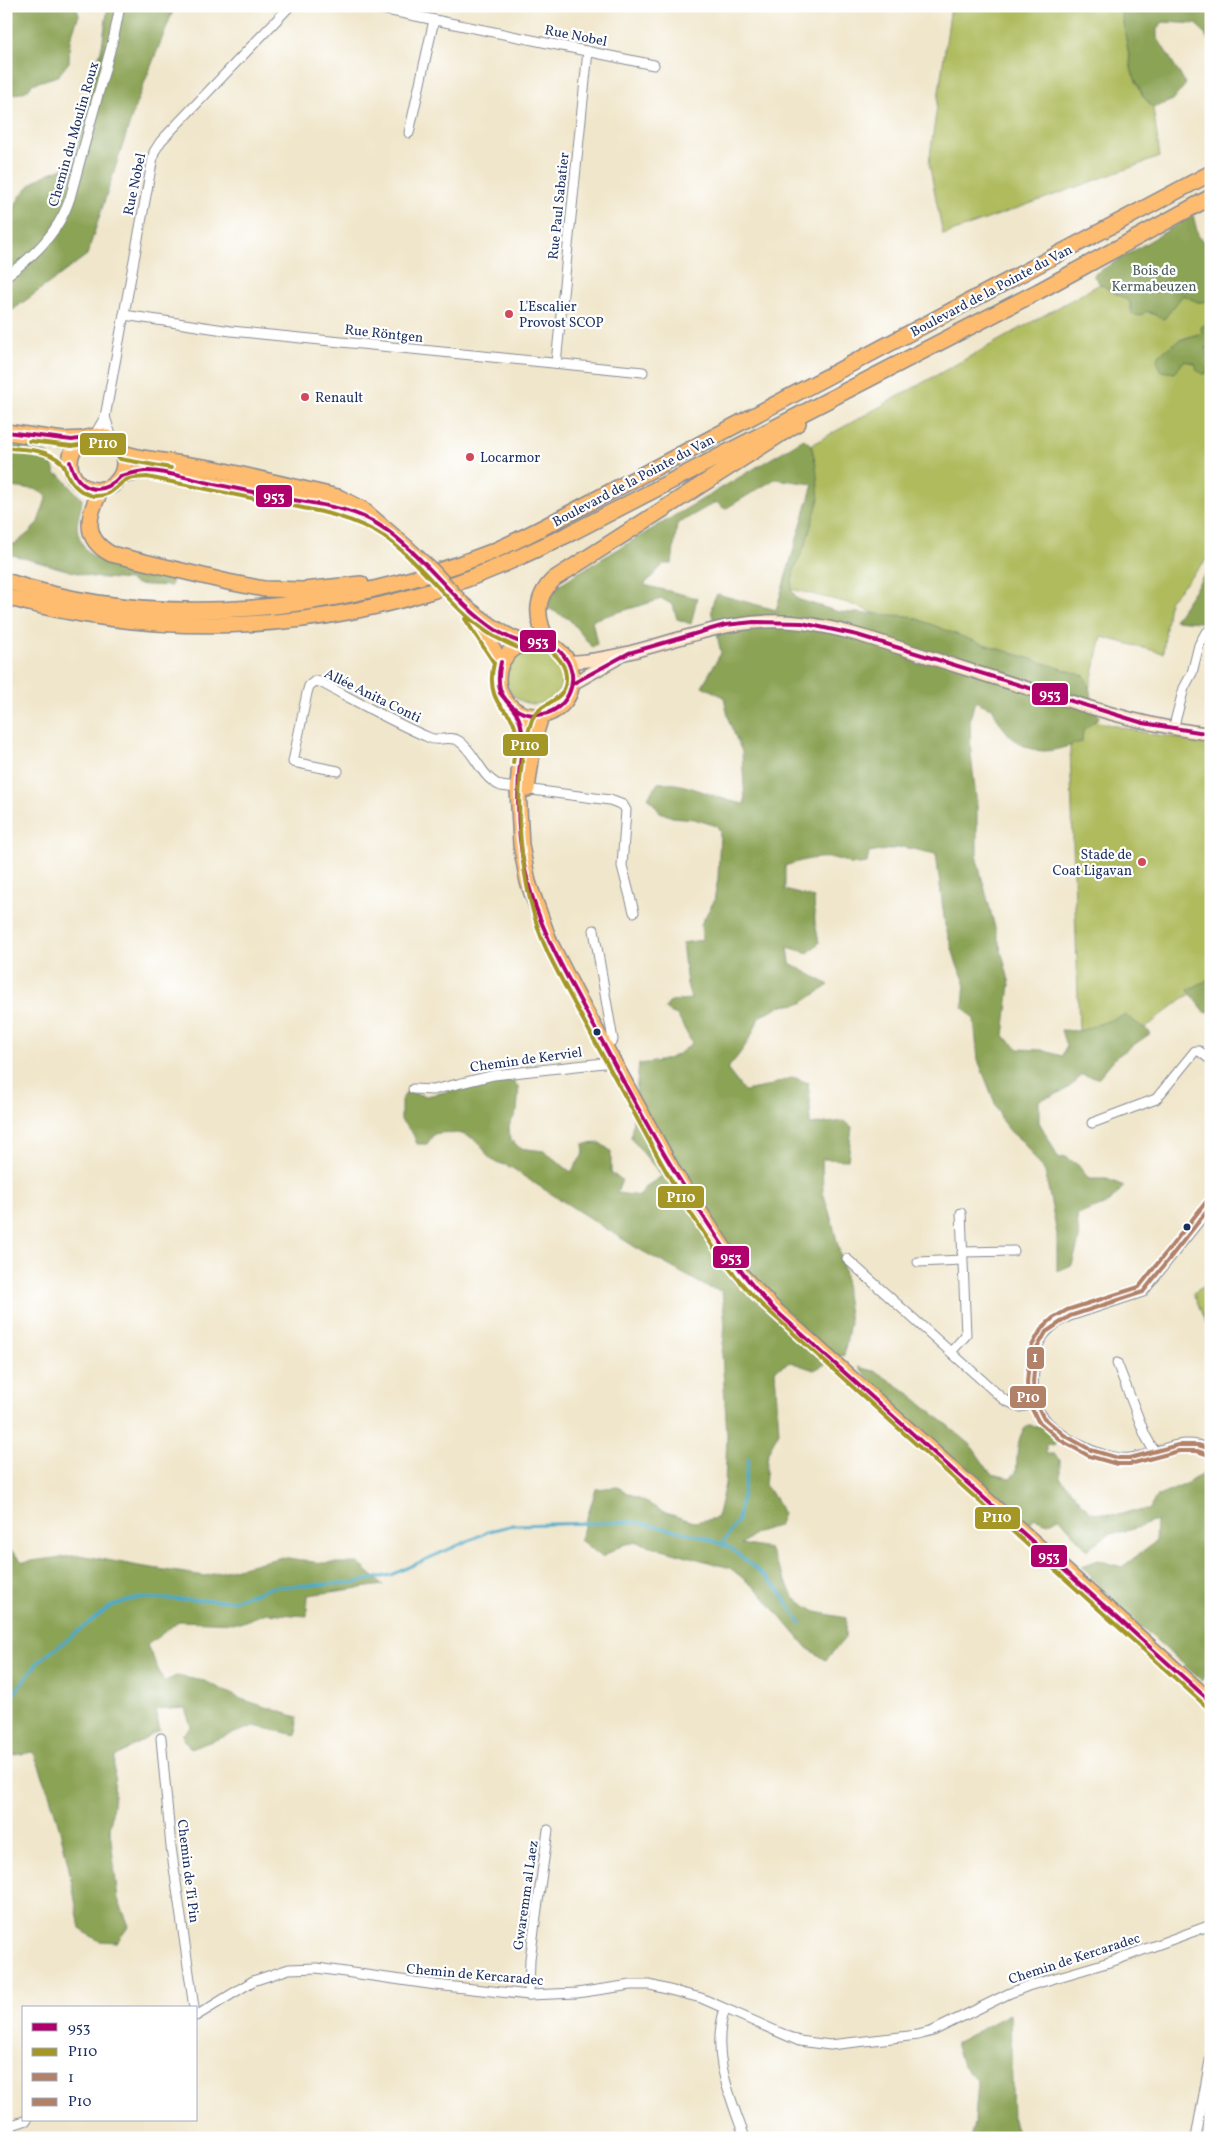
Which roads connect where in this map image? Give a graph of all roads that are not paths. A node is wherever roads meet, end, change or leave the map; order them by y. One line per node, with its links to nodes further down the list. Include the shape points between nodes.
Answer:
1 (120, 6): 10 (street, Chemin du Moulin Roux, via 64,215 44,244)
2 (290, 6): 11 (street, Rue Nobel, via 156,147 150,164)
3 (367, 6): 4 (street, Rue Nobel)
4 (434, 20): 5 (street, Rue Nobel); 7 (street)
5 (588, 51): 6 (street, Rue Nobel); 12 (street, Rue Paul Sabatier)
6 (654, 65)
7 (409, 133)
8 (1211, 173): 24 (main road, Boulevard de la Pointe du Van)
9 (1211, 197): 14 (main road, Boulevard de la Pointe du Van, via 1048,287)
10 (6, 276)
11 (124, 315): 12 (street, Rue Röntgen, via 231,331); 15 (street, Rue Nobel)
12 (556, 363): 13 (street, Rue Röntgen)
13 (643, 372)
14 (845, 390): 26 (main road, Boulevard de la Pointe du Van, via 520,558 455,583 363,609 267,623 194,625 89,616); 30 (main road, via 785,433 554,579 542,595 537,612)
15 (105, 417): 17 (street, Rue Nobel); 19 (street, Rue Nobel)
16 (6, 432): 17 (main road, via 63,440)
17 (89, 438): 19 (main road, via 100,436); 20 (main road, via 77,445)
18 (6, 442): 20 (main road, via 52,448)
19 (118, 447): 21 (main road, via 124,461); 23 (main road, via 142,458 216,469 338,497 362,508)
20 (70, 462): 22 (main road, via 71,470 80,483)
21 (121, 476): 22 (main road); 23 (main road, via 147,472 163,474 338,508)
22 (102, 489): 24 (main road, via 93,504 90,520 95,540 104,550 244,586 304,590 361,584)
23 (380, 525): 27 (main road, bridge, via 433,572)
24 (489, 553): 25 (main road, Boulevard de la Pointe du Van, via 374,590 323,601 244,609 116,604 46,592)
25 (6, 581)
26 (6, 597)
27 (463, 605): 29 (main road, via 489,625); 32 (main road)
28 (1211, 629): 37 (street, via 1202,637)
29 (524, 643): 30 (main road); 32 (main road, via 514,647)
30 (549, 644): 33 (main road, via 557,648)
31 (629, 653): 33 (main road); 34 (main road); 37 (main road, via 725,626 768,621 802,623 847,632 1078,704)
32 (501, 662): 35 (main road, via 499,689 507,704)
33 (568, 662): 34 (main road)
34 (572, 684): 36 (main road, via 562,705)
35 (516, 711): 36 (main road); 40 (main road, via 522,732)
36 (541, 716): 40 (main road)
37 (1173, 729): 38 (main road)
38 (1211, 734)
39 (338, 771): 40 (street, Allée Anita Conti, via 292,762 307,693 315,681 430,738 457,740 489,779 500,786)
40 (523, 790): 41 (street, via 602,798 623,805 626,810 622,866); 43 (main road, via 539,912 556,957)
41 (634, 912)
42 (594, 930): 43 (street, via 613,1040)
43 (604, 1045): 45 (main road)
44 (1211, 1060): 47 (street, via 1195,1051 1156,1099)
45 (613, 1062): 46 (street, Chemin de Kerviel, via 494,1075 434,1090); 59 (main road, via 674,1173 748,1283)
46 (413, 1089)
47 (1092, 1123)
48 (1211, 1206): 56 (street, via 1147,1295 1064,1319 1048,1331 1036,1350)
49 (961, 1213): 51 (street)
50 (1014, 1251): 51 (street)
51 (962, 1256): 53 (street); 54 (street, via 966,1335)
52 (846, 1259): 54 (street)
53 (918, 1262)
54 (951, 1352): 56 (street, via 1009,1403 1019,1407)
55 (1117, 1363): 58 (street)
56 (1036, 1404): 58 (street, via 1042,1416 1056,1429 1101,1455 1132,1458)
57 (1211, 1449): 58 (street, via 1184,1444)
58 (1154, 1451)
59 (1211, 1702)
60 (161, 1738): 64 (street, Chemin de Ti Pin, via 171,1847)
61 (548, 1830): 63 (street, Gwaremm al Laez)
62 (1211, 1925): 65 (street, Chemin de Kercaradec, via 1113,1961 1028,1986 946,2026 918,2035 830,2046 813,2044 784,2035)
63 (528, 1995): 65 (street, Chemin de Kercaradec, via 650,1985 685,1992); 66 (street, Chemin de Kercaradec, via 303,1968 274,1972 253,1981)
64 (194, 2006)
65 (725, 2008): 70 (street, via 718,2040 720,2059)
66 (198, 2015)
67 (1211, 2055): 71 (street)
68 (22, 2122): 69 (street)
69 (6, 2127)
70 (745, 2138)
71 (1196, 2138)

